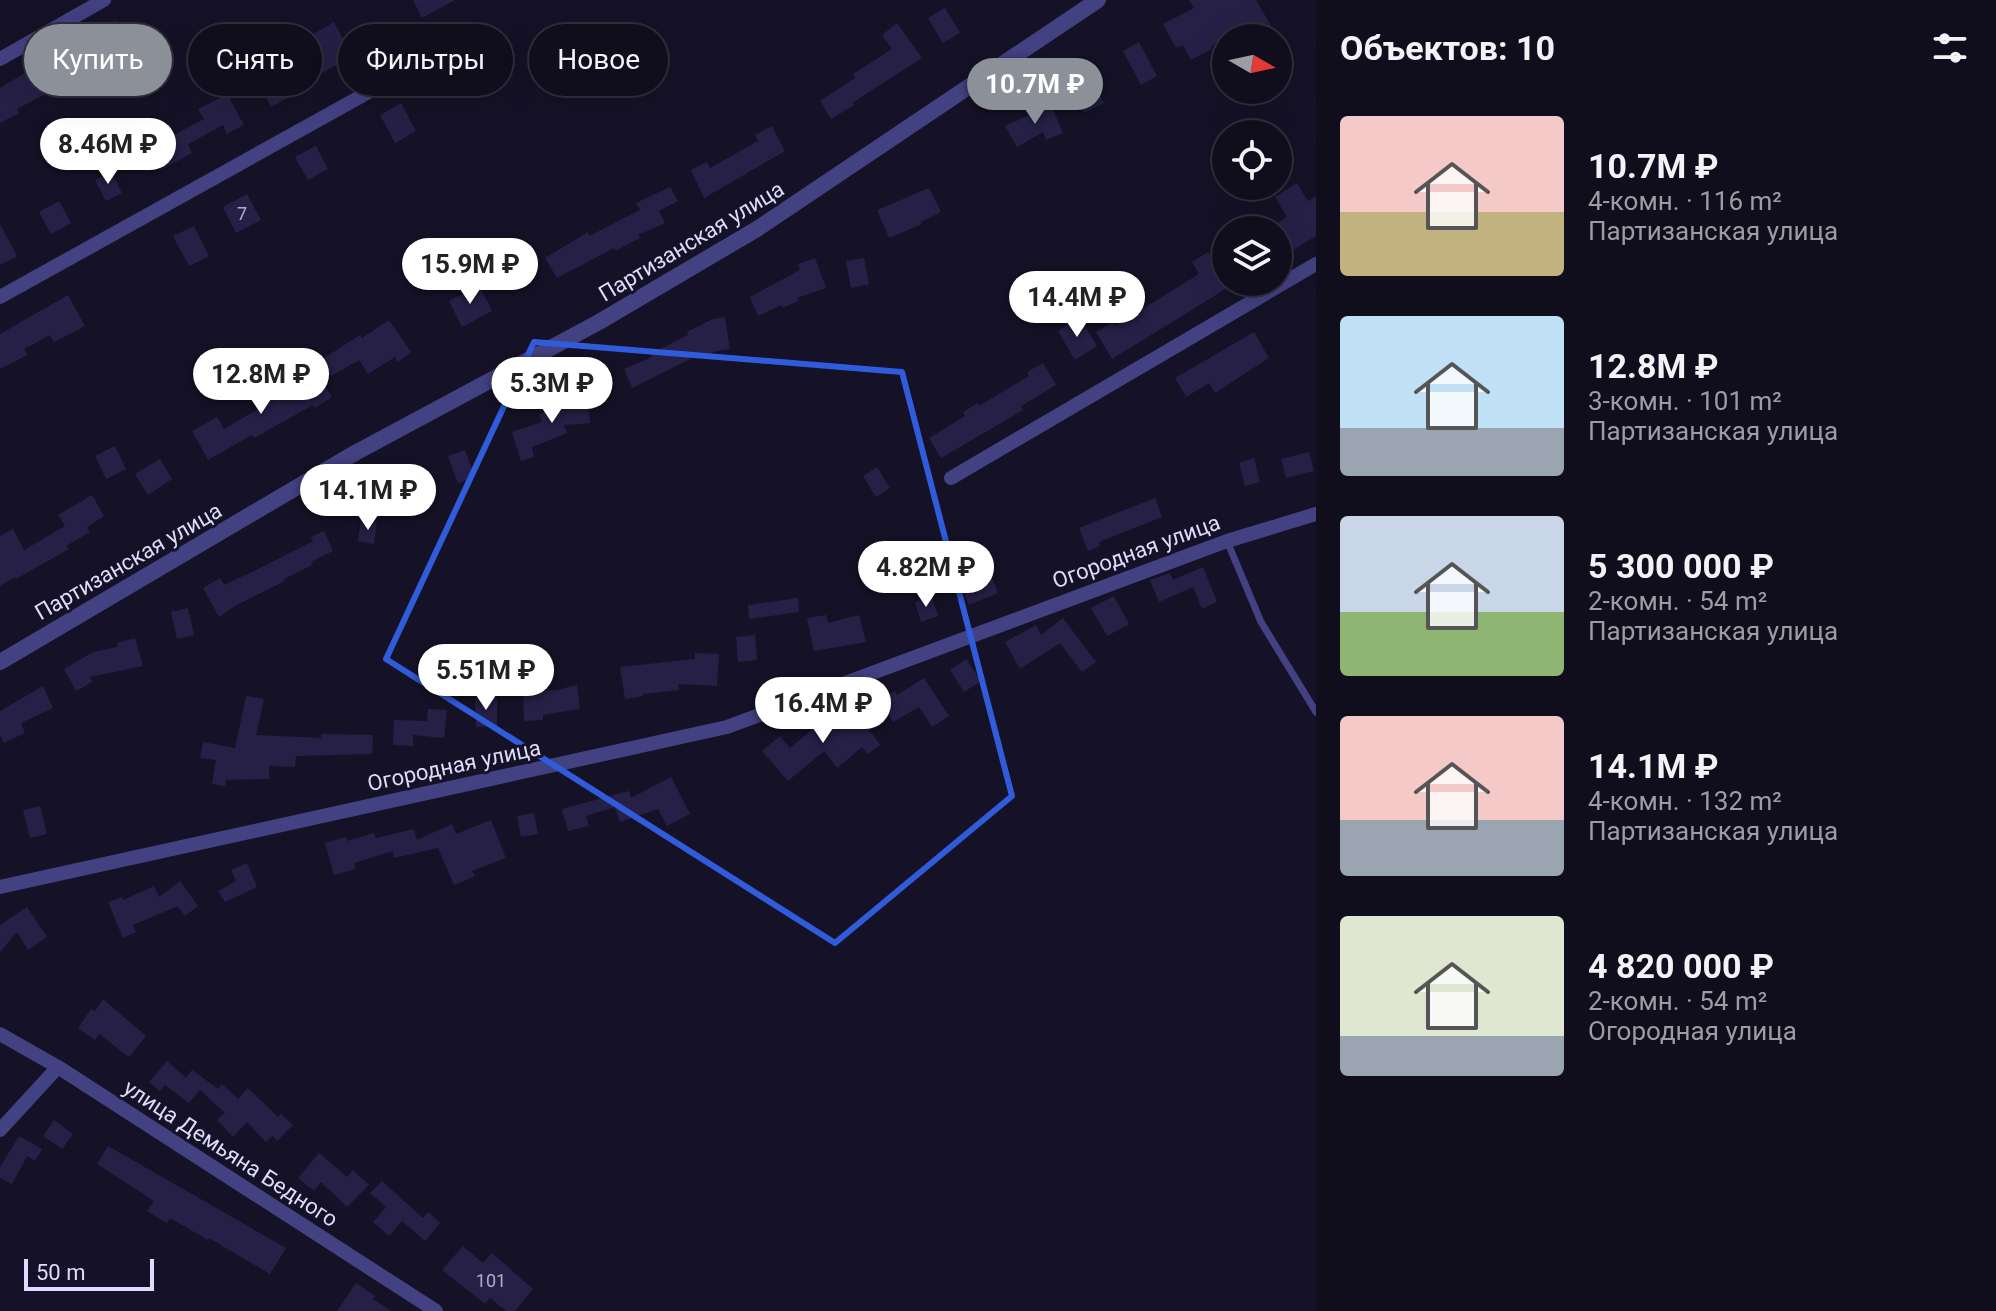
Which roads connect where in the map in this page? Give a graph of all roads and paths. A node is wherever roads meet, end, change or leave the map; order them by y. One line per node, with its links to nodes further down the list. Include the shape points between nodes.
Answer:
1 (104, 0): 3 (street)
2 (1098, 0): 10 (street, Партизанская улица, via 757,229 599,322 355,453)
3 (0, 59)
4 (362, 96): 6 (street)
5 (1316, 264): 7 (street)
6 (0, 297)
7 (951, 478)
8 (1316, 514): 9 (street, Огородная улица)
9 (1227, 541): 11 (lane, via 1261,622); 12 (street, Огородная улица, via 727,727)
10 (0, 662)
11 (1316, 712)
12 (0, 887)
13 (0, 1034): 14 (street, улица Демьяна Бедного)
14 (58, 1067): 15 (street); 16 (street, улица Демьяна Бедного)
15 (0, 1130)
16 (436, 1311)

